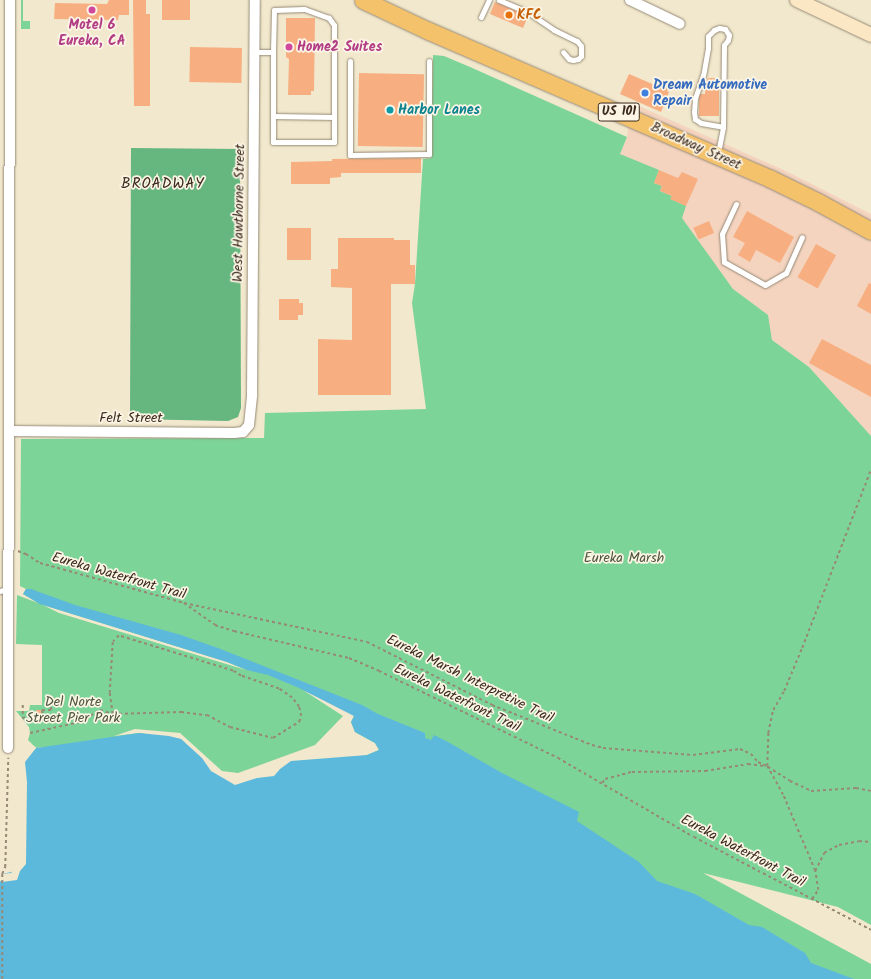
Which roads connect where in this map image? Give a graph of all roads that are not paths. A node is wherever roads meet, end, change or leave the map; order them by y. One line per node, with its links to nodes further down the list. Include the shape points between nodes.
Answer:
1 (10, 0): 11 (street)
2 (255, 0): 12 (street, West Hawthorne Street)
3 (363, 0): 20 (highway, Broadway Street / US 101)
4 (489, 0): 8 (lane)
5 (499, 0): 14 (lane, via 529,13 554,30 577,41 581,46 581,56 578,59 573,60)
6 (630, 0): 9 (street)
7 (797, 0): 10 (street)
8 (481, 16)
9 (680, 24)
10 (871, 36)
11 (5, 45): 25 (street)
12 (255, 52): 13 (lane); 24 (street, West Hawthorne Street, via 252,394)
13 (273, 52): 17 (lane); 18 (lane, via 274,10 304,9 329,18 334,25)
14 (563, 52)
15 (350, 61): 16 (lane, via 350,155 428,154)
16 (429, 61)
17 (273, 116): 18 (lane); 18 (lane, via 274,142 334,142)
18 (334, 117)
19 (722, 128): 19 (lane, via 724,45 729,35 725,29 719,28 708,36 703,75 695,98 694,112 695,119 701,123); 20 (lane)
20 (718, 156): 22 (highway, Broadway Street / US 101, via 811,198)
21 (736, 204): 23 (lane, via 722,234 724,262 765,286 786,273)
22 (871, 231)
23 (802, 237)
24 (249, 425): 25 (street, Felt Street, via 243,432 234,433)
25 (9, 431): 26 (street)
26 (6, 547): 27 (street)
27 (4, 590): 28 (street)
28 (8, 748)

